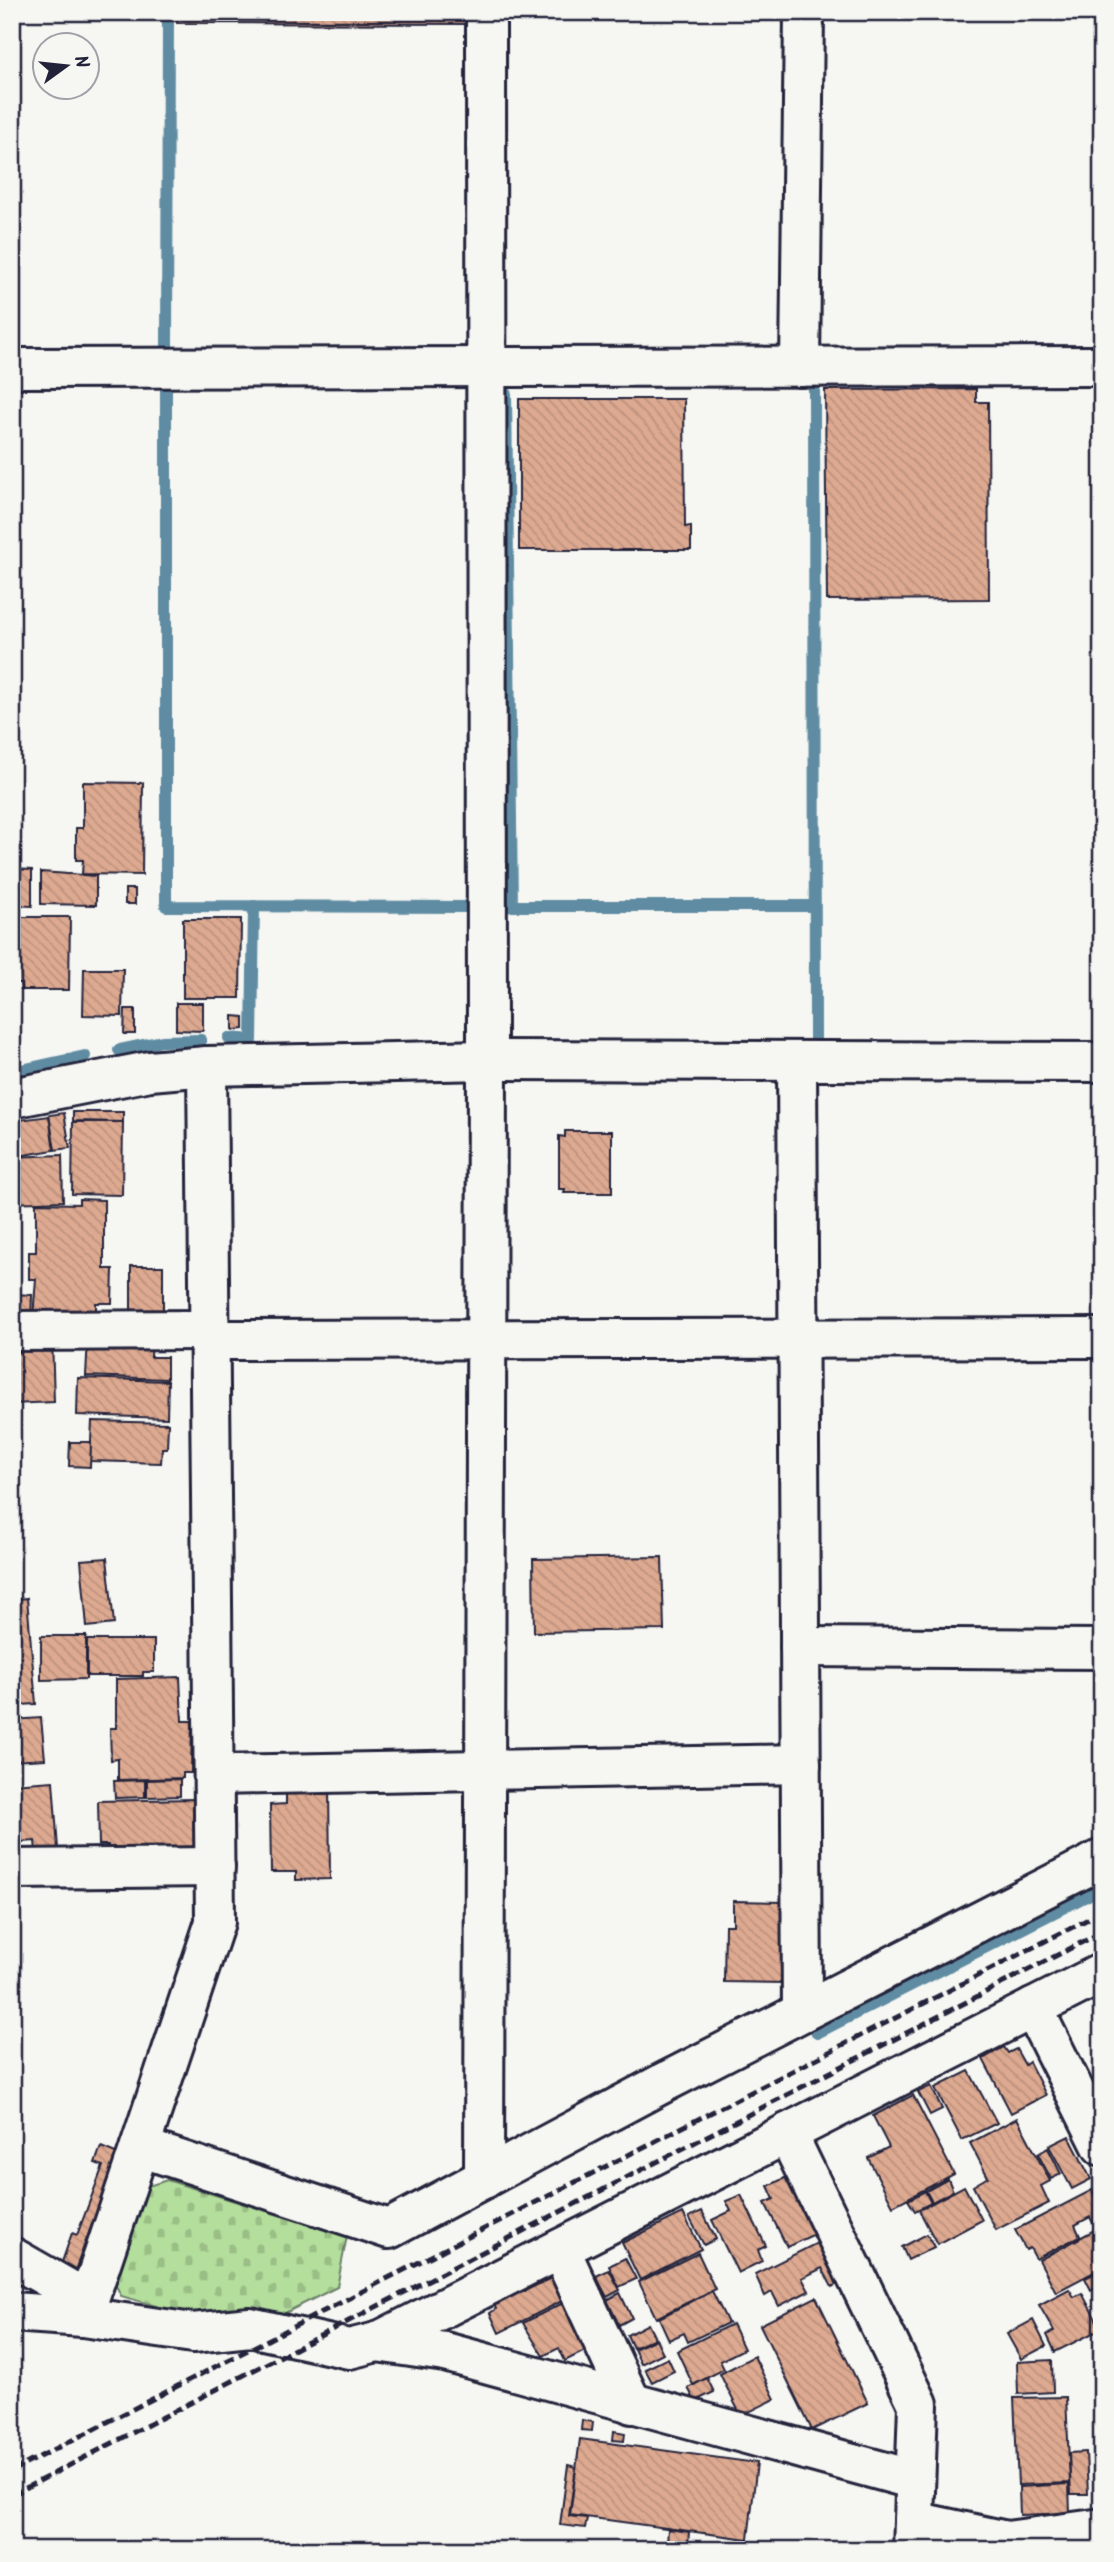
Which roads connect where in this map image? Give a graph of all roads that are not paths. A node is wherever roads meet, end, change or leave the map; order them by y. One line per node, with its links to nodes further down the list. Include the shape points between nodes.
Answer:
1 (486, 12): 6 (street)
2 (804, 12): 4 (street)
3 (1102, 366): 4 (street)
4 (800, 367): 6 (street)
5 (12, 368): 6 (street)
6 (486, 368): 7 (street)
7 (488, 1060): 8 (street); 10 (street); 16 (street)
8 (797, 1061): 9 (street); 14 (street)
9 (1102, 1062)
10 (207, 1066): 11 (street, via 150,1071); 13 (street)
11 (12, 1098)
12 (12, 1331): 13 (street)
13 (209, 1335): 16 (street); 21 (street)
14 (799, 1338): 15 (street); 16 (street); 17 (street)
15 (1102, 1338)
16 (486, 1341): 20 (street)
17 (800, 1647): 18 (street); 19 (street)
18 (1102, 1649)
19 (800, 1764): 20 (street); 27 (street)
20 (485, 1768): 21 (street); 31 (street)
21 (214, 1775): 23 (street)
22 (1102, 1859): 27 (street)
23 (215, 1867): 24 (street); 30 (street, via 215,1922)
24 (12, 1869)
25 (1102, 1972): 26 (street)
26 (1033, 2008): 28 (street); 29 (street)
27 (802, 2012): 31 (street)
28 (787, 2133): 32 (street); 38 (street, via 918,2404)
29 (1102, 2146)
30 (139, 2147): 31 (street, via 389,2229); 34 (street)
31 (484, 2179)
32 (560, 2249): 36 (street); 37 (street)
33 (12, 2257): 34 (street)
34 (86, 2309): 35 (street); 36 (street, via 193,2333 250,2327 349,2349)
35 (12, 2312)
36 (377, 2342): 37 (street, via 445,2352)
37 (632, 2404): 38 (street)
38 (915, 2480): 40 (street)
39 (1102, 2528): 40 (street, via 1007,2541)
40 (914, 2535)

